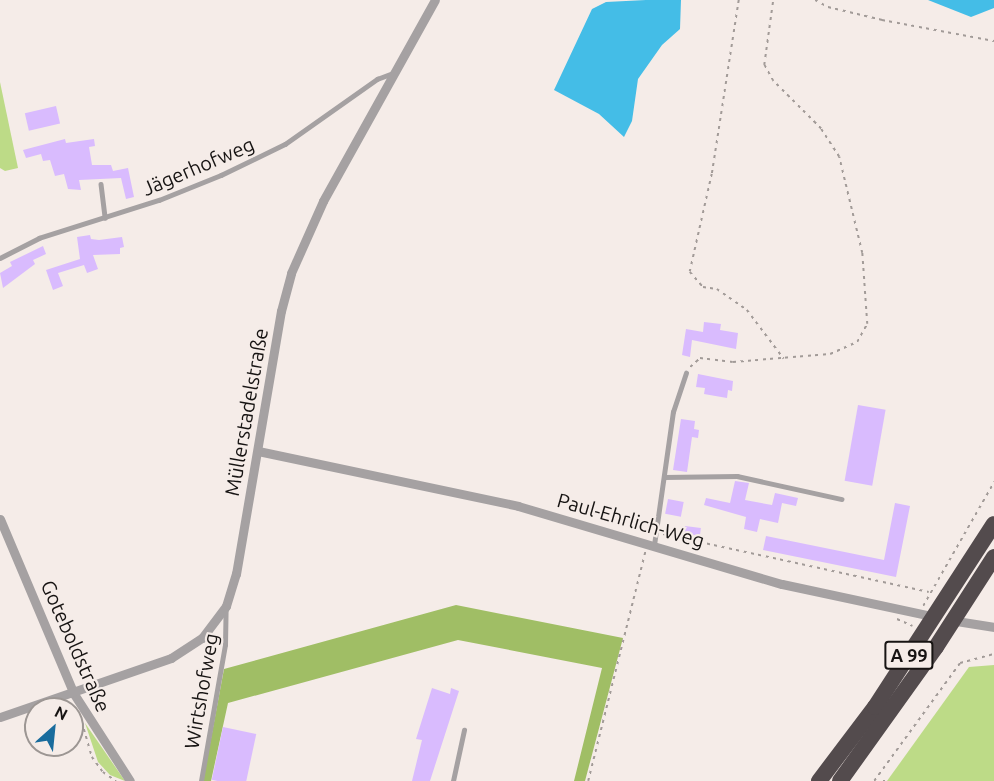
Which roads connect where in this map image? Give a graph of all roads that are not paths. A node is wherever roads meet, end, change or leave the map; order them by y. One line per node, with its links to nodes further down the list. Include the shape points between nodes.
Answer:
1 (435, 0): 2 (street, Müllerstadelstraße)
2 (393, 73): 4 (lane, Jägerhofweg, via 377,79 326,117 258,158 183,192); 7 (street, Müllerstadelstraße, via 322,201 291,273)
3 (102, 184): 4 (lane)
4 (105, 218): 5 (lane, Jägerhofweg, via 39,238)
5 (0, 258)
6 (686, 372): 8 (lane, via 673,412)
7 (258, 451): 12 (street, Paul-Ehrlich-Weg, via 518,506); 14 (street, Müllerstadelstraße, via 236,574)
8 (664, 477): 9 (lane, via 737,476); 12 (lane)
9 (842, 499)
10 (0, 519): 16 (street, Goteboldstraße)
11 (994, 524): 22 (highway, A 99, via 875,707)
12 (651, 544): 15 (street, Paul-Ehrlich-Weg, via 901,615)
13 (994, 557): 23 (highway, A 99)
14 (226, 606): 16 (street, Müllerstadelstraße, via 202,638 171,658); 20 (lane, Wirtshofweg, via 225,645)
15 (989, 627)
16 (74, 694): 17 (street, Müllerstadelstraße); 19 (street, Goteboldstraße)
17 (0, 717)
18 (464, 730): 21 (lane)
19 (130, 781)
20 (201, 781)
21 (453, 781)
22 (819, 781)
23 (840, 781)

